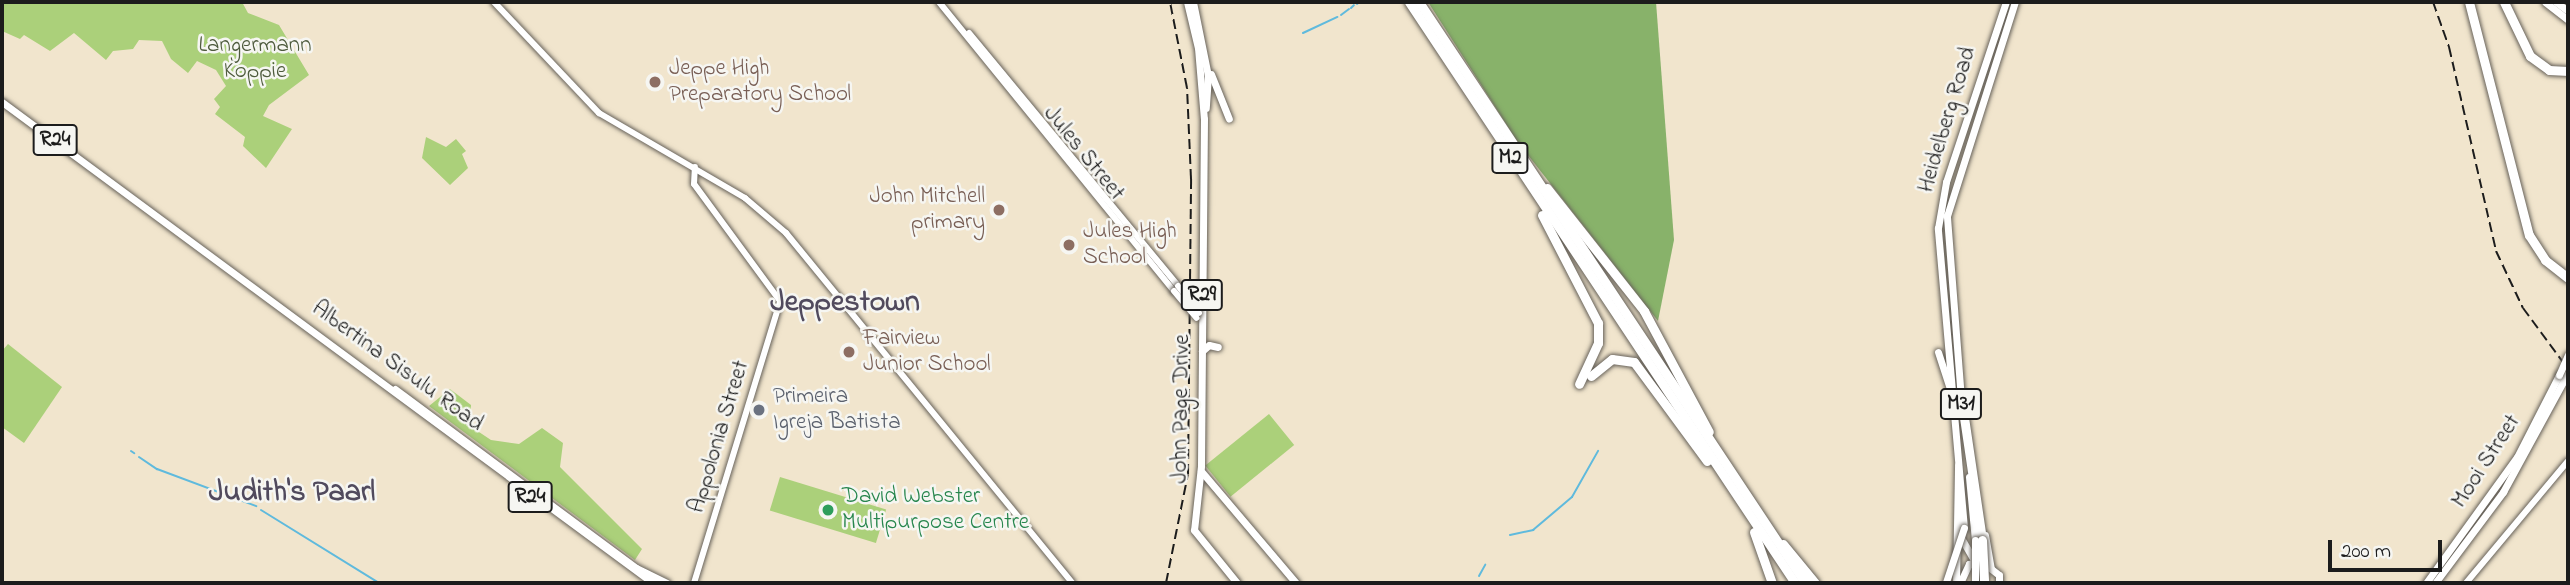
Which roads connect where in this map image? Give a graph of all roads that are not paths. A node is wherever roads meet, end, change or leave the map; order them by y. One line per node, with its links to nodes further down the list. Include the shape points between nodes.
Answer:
1 (494, 2): 24 (main road, via 599,113)
2 (941, 2): 23 (main road, Jules Street); 25 (main road, Jules Street)
3 (1187, 2): 15 (main road, R29)
4 (1193, 2): 15 (main road, R29)
5 (1409, 2): 26 (highway, M2)
6 (1419, 2): 22 (highway, M2)
7 (2006, 2): 30 (main road, Heidelberg Road / M31, via 1943,194)
8 (2015, 2): 30 (main road, Heidelberg Road / M31, via 1951,195)
9 (2469, 2): 32 (highway, via 2529,234 2545,260)
10 (2504, 2): 16 (highway, via 2518,37 2534,60 2549,69)
11 (2545, 2): 14 (main road)
12 (2556, 2): 13 (main road)
13 (2568, 12)
14 (2568, 20)
15 (1204, 64): 19 (main road, John Page Drive / R29); 20 (main road, John Page Drive / R29); 21 (main road)
16 (2568, 71)
17 (2, 102): 27 (main road, Albertina Sisulu Road / R24)
18 (1218, 105): 19 (main road)
19 (1206, 107): 20 (main road, John Page Drive / R29)
20 (1203, 119): 34 (main road, John Page Drive / R29)
21 (1229, 119)
22 (1514, 148): 33 (highway, M2); 46 (highway, via 1648,317)
23 (1078, 162): 25 (main road); 28 (main road, Jules Street)
24 (695, 167): 57 (main road, Appolonia Street, via 694,184 780,301); 58 (main road, via 751,202 792,240)
25 (1072, 168): 29 (main road, Jules Street)
26 (1519, 171): 33 (highway, M2); 41 (highway, via 1596,316 1598,344)
27 (106, 181): 54 (main road, Albertina Sisulu Road / R24); 56 (main road, Albertina Sisulu Road / R24, via 636,568)
28 (1106, 197): 29 (main road); 31 (main road, Jules Street)
29 (1100, 202): 31 (main road, Jules Street)
30 (1942, 251): 42 (main road, Heidelberg Road / M31)
31 (1160, 268): 34 (main road, Jules Street, bridge)
32 (2568, 278)
33 (1617, 310): 46 (highway, M2)
34 (1200, 319): 36 (main road, John Page Drive / R29)
35 (1218, 347): 36 (main road, via 1210,345)
36 (1202, 351): 45 (main road, John Page Drive / R29)
37 (1938, 352): 42 (main road)
38 (2568, 355): 40 (main road, Mooi Street, bridge)
39 (1591, 376): 46 (highway, via 1605,362 1618,358 1641,370 1695,448)
40 (2564, 376): 43 (main road, Mooi Street)
41 (1579, 384)
42 (1958, 395): 50 (main road, Heidelberg Road / M31); 52 (main road); 55 (highway, bridge, via 1979,540)
43 (2524, 453): 66 (main road, Mooi Street); 67 (main road, Mooi Street)
44 (2568, 461): 68 (main road)
45 (1201, 471): 47 (main road, John Page Drive / R29); 48 (main road)
46 (1730, 482): 49 (highway, M2)
47 (1200, 484): 48 (main road); 59 (main road, John Page Drive / R29, via 1194,530)
48 (1216, 486): 60 (main road)
49 (1738, 493): 53 (highway); 53 (highway, M2); 61 (highway)
50 (1961, 530): 51 (main road); 63 (main road, Heidelberg Road / M31, bridge); 64 (main road)
51 (1974, 560): 52 (main road); 64 (main road)
52 (1991, 568): 65 (main road, via 1999,575)
53 (1800, 579): 62 (highway)
54 (650, 582)
55 (1979, 582)
56 (667, 583)
57 (694, 583)
58 (1072, 583)
59 (1237, 583)
60 (1296, 583)
61 (1772, 583)
62 (1815, 583)
63 (1946, 583)
64 (1958, 583)
65 (1999, 583)
66 (2426, 583)
67 (2435, 583)
68 (2466, 583)

